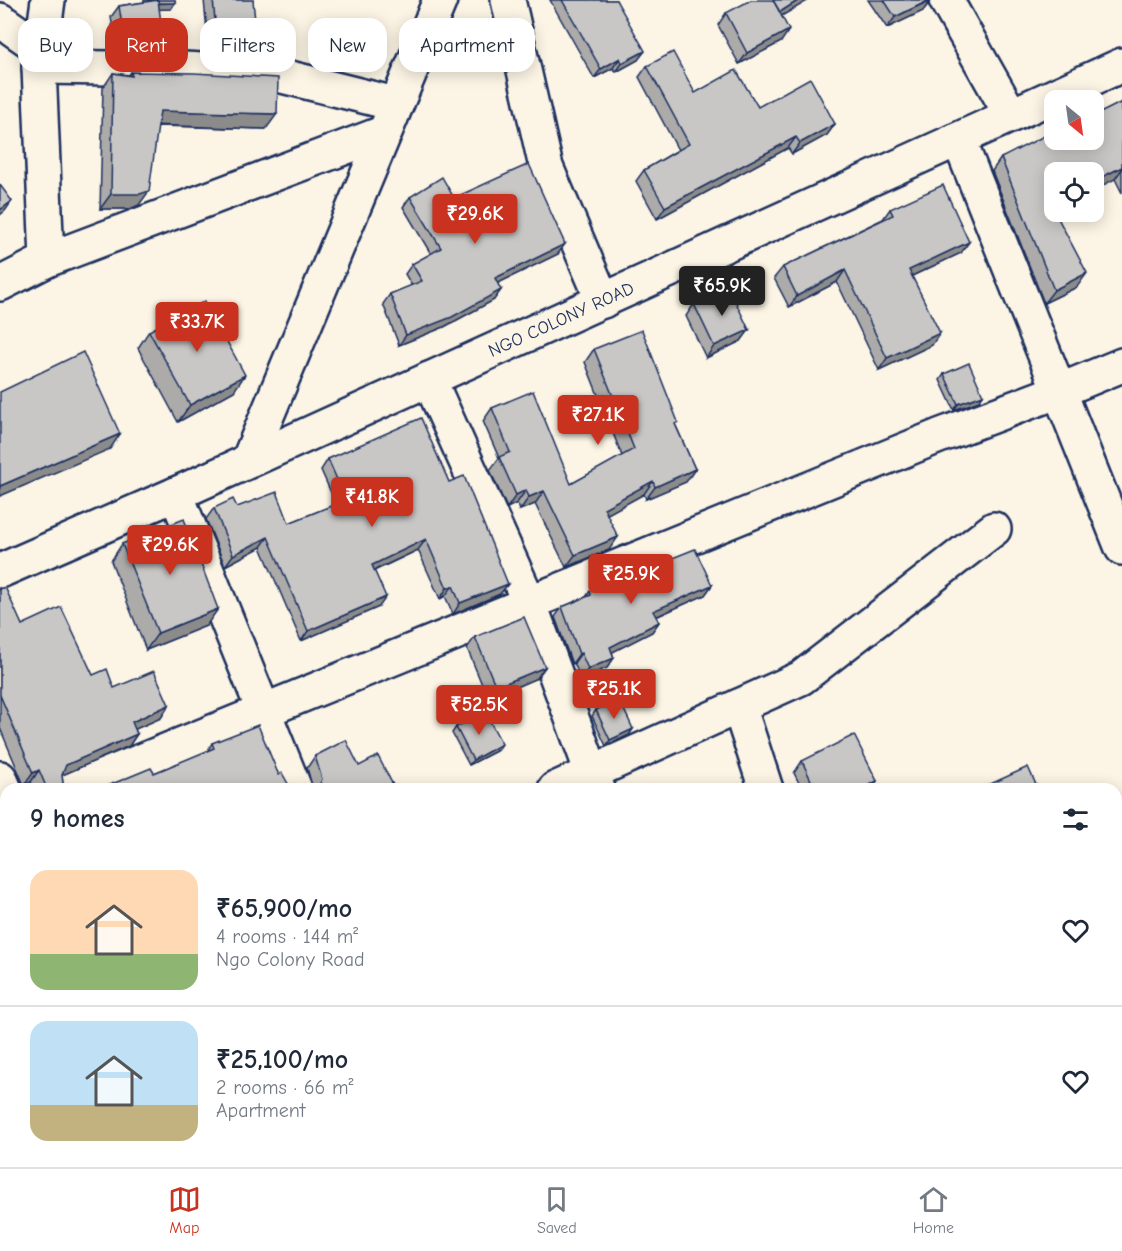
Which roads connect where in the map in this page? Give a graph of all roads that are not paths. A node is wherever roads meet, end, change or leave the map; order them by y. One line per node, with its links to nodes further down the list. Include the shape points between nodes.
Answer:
1 (48, 0): 5 (street)
2 (440, 0): 12 (street)
3 (508, 0): 16 (street, via 546,167)
4 (946, 0): 11 (street)
5 (46, 18)
6 (0, 20): 7 (street)
7 (18, 37)
8 (93, 62): 12 (street, via 274,74)
9 (1122, 65): 11 (street, NGO COLONY ROAD)
10 (40, 72): 14 (street)
11 (1011, 115): 13 (street, NGO COLONY ROAD)
12 (388, 118): 14 (street); 20 (street)
13 (959, 140): 16 (street, NGO COLONY ROAD); 19 (street)
14 (47, 260): 15 (street)
15 (0, 284)
16 (603, 301): 18 (street, NGO COLONY ROAD)
17 (1122, 365): 19 (street)
18 (429, 378): 20 (street, NGO COLONY ROAD); 25 (street)
19 (1059, 391): 23 (street); 25 (street)
20 (249, 459): 21 (street, NGO COLONY ROAD)
21 (176, 494): 24 (street, NGO COLONY ROAD); 27 (street)
22 (994, 529): 26 (street, via 801,678)
23 (1122, 548)
24 (0, 571)
25 (529, 602): 27 (street); 28 (street)
26 (740, 706): 28 (street); 31 (street)
27 (264, 711): 29 (street); 30 (street)
28 (595, 781)
29 (87, 783)
30 (293, 783)
31 (764, 783)

